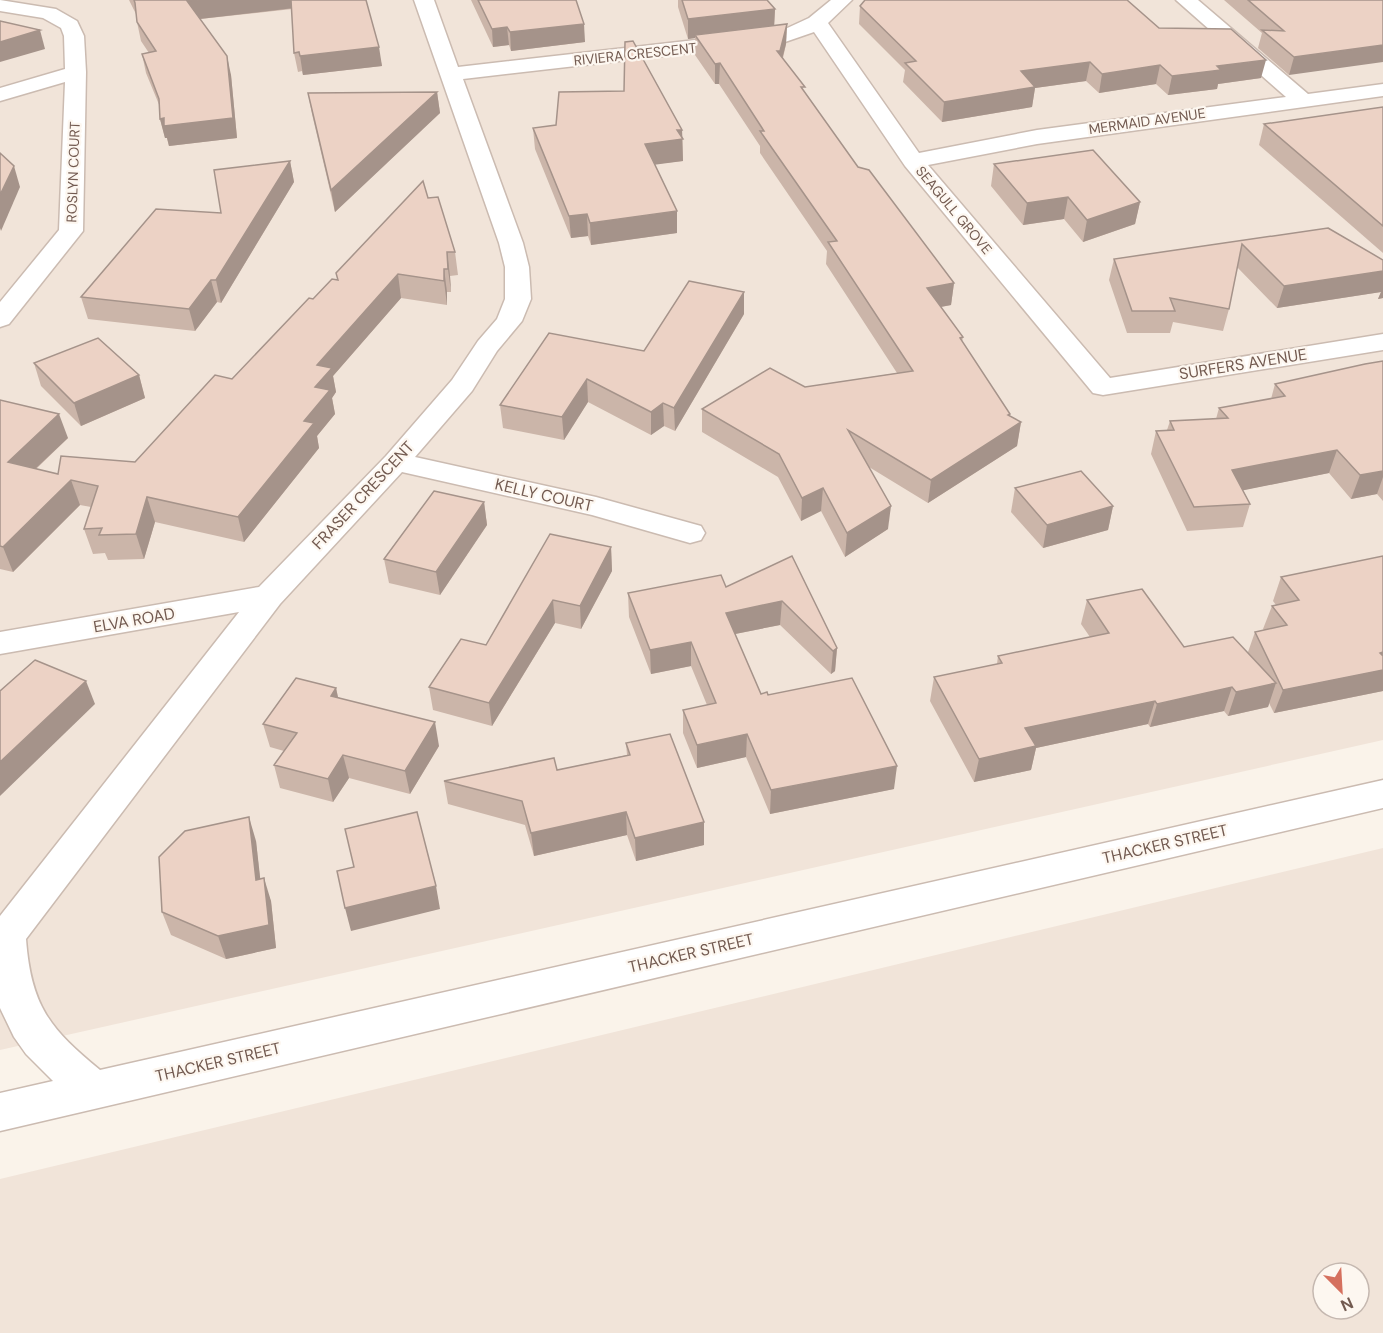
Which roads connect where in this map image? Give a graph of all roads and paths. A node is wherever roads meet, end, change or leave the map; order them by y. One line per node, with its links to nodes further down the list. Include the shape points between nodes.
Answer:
1 (424, 0): 7 (street, FRASER CRESCENT)
2 (842, 0): 5 (street, RIVIERA CRESCENT)
3 (1186, 0): 10 (street)
4 (0, 5): 6 (street, ROSLYN COURT, via 49,13 70,25 75,36)
5 (818, 23): 7 (street, RIVIERA CRESCENT, via 766,39); 11 (street, SEAGULL GROVE)
6 (76, 72): 9 (street); 12 (street, ROSLYN COURT, via 70,231)
7 (452, 74): 15 (street, FRASER CRESCENT, via 511,243 518,299 509,321 462,385)
8 (1383, 90): 10 (street, MERMAID AVENUE)
9 (0, 95)
10 (1303, 100): 11 (street, MERMAID AVENUE, via 1037,137)
11 (913, 161): 14 (street, SEAGULL GROVE)
12 (0, 319)
13 (1383, 342): 14 (street, SURFERS AVENUE)
14 (1103, 387)
15 (396, 462): 16 (street, KELLY COURT, via 596,506); 17 (street, FRASER CRESCENT)
16 (690, 533)
17 (269, 596): 18 (street, ELVA ROAD); 20 (street, FRASER CRESCENT)
18 (0, 643)
19 (1383, 794): 21 (street, THACKER STREET)
20 (4, 940): 21 (street, FRASER CRESCENT, via 15,999 33,1031 54,1059)
21 (93, 1090): 22 (street, THACKER STREET)
22 (0, 1112)

